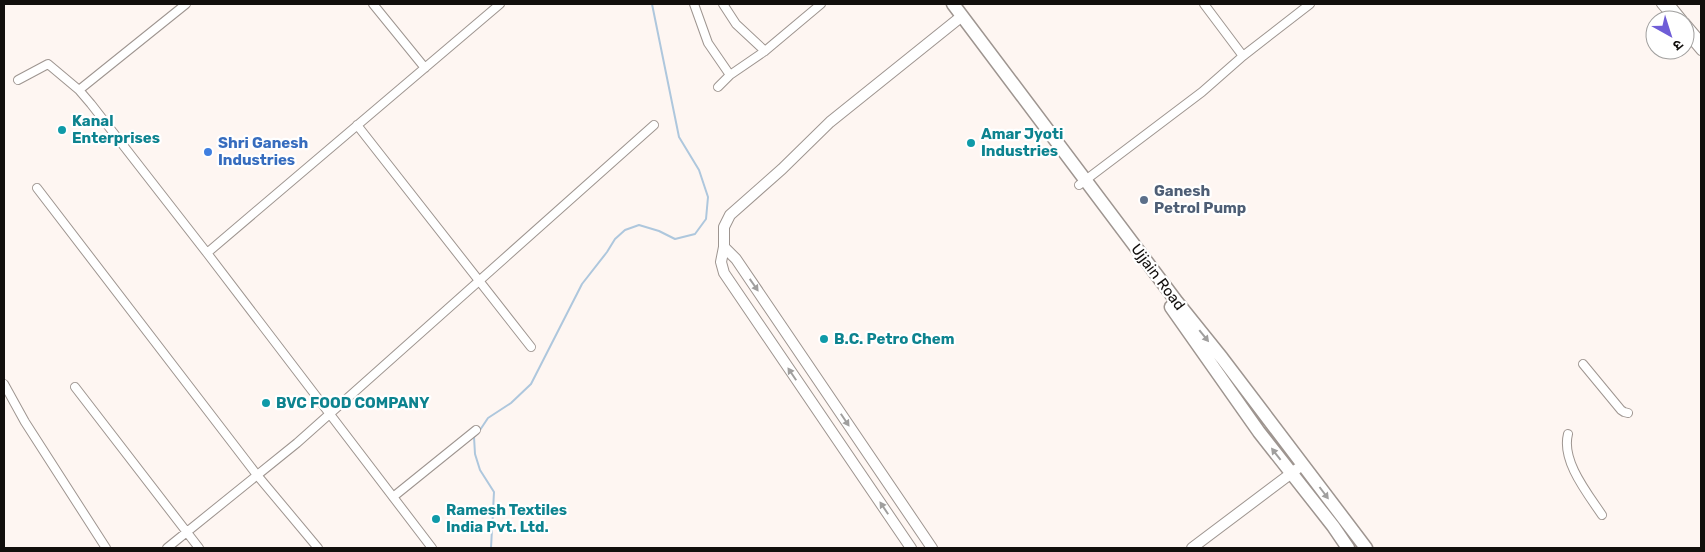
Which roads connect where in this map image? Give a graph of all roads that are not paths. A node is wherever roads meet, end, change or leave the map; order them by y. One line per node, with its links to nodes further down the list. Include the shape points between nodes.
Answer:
1 (186, 4): 20 (street)
2 (373, 4): 16 (street)
3 (500, 4): 16 (street)
4 (694, 4): 17 (street, via 708,43)
5 (723, 4): 13 (street, via 736,24)
6 (821, 4): 13 (street)
7 (945, 4): 11 (main road, Ujjain Road)
8 (953, 4): 11 (main road, Ujjain Road)
9 (1204, 4): 15 (street)
10 (1310, 4): 15 (street)
11 (960, 18): 23 (main road, Ujjain Road); 25 (street, via 830,122 782,170 741,204 724,227)
12 (1698, 38): 14 (street)
13 (764, 51): 17 (street)
14 (1701, 51)
15 (1244, 56): 23 (street, via 1202,92)
16 (424, 68): 21 (street)
17 (730, 75): 19 (street)
18 (18, 80): 20 (street, via 48,64)
19 (718, 87)
20 (79, 90): 26 (street)
21 (358, 125): 26 (street); 27 (street)
22 (654, 125): 27 (street)
23 (1082, 182): 36 (main road, Ujjain Road, one-way to 36); 37 (main road, Ujjain Road, one-way to 23, via 1201,352)
24 (37, 188): 38 (street)
25 (724, 247): 47 (street, one-way to 25, via 724,273 721,262); 48 (street, one-way to 48, via 736,259)
26 (207, 253): 33 (street)
27 (479, 280): 28 (street); 33 (street)
28 (531, 347)
29 (1583, 364): 32 (street, via 1621,410)
30 (4, 384): 42 (street)
31 (75, 387): 41 (street)
32 (1628, 413)
33 (330, 414): 38 (street); 39 (street)
34 (476, 430): 39 (street)
35 (1568, 434): 40 (street, via 1565,443 1574,472)
36 (1302, 464): 37 (street); 51 (main road, Ujjain Road, one-way to 51)
37 (1291, 473): 49 (street); 50 (main road, Ujjain Road)
38 (257, 475): 41 (street); 45 (street)
39 (394, 497): 46 (street)
40 (1602, 515)
41 (186, 533): 43 (street); 44 (street)
42 (106, 548)
43 (167, 548)
44 (198, 548)
45 (318, 548)
46 (432, 548)
47 (911, 548)
48 (932, 548)
49 (1192, 548)
50 (1348, 548)
51 (1366, 548)

